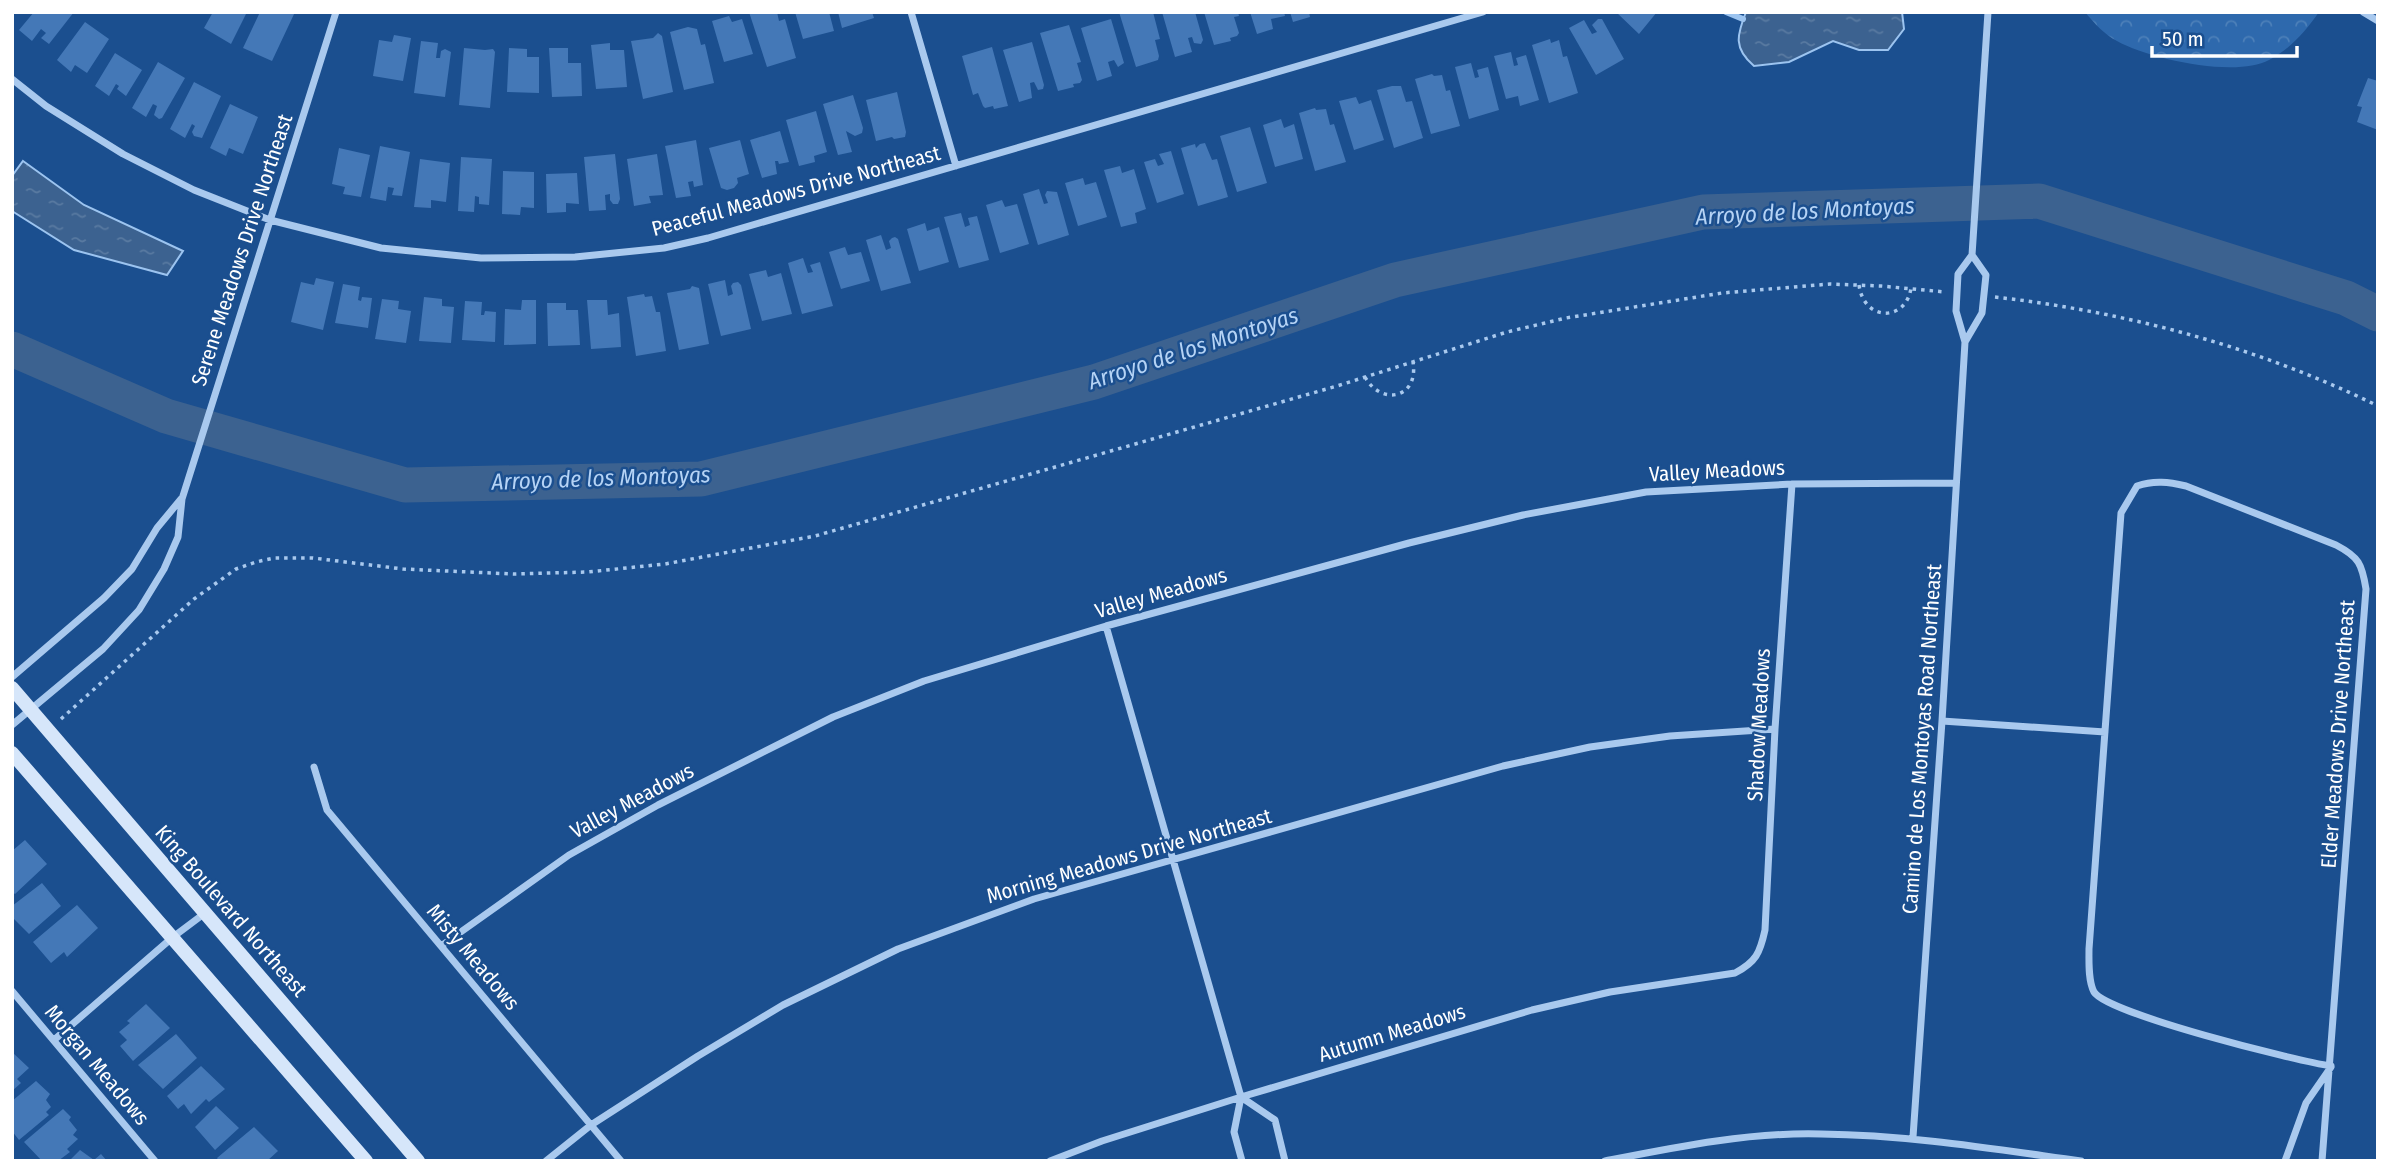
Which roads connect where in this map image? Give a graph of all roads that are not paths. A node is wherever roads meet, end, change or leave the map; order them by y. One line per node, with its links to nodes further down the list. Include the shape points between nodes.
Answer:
1 (336, 12): 9 (street, Serene Meadows Drive Northeast)
2 (911, 12): 8 (street)
3 (1483, 12): 8 (street, Peaceful Meadows Drive Northeast)
4 (1988, 12): 10 (street, Camino de Los Montoyas Road Northeast)
5 (2363, 12): 6 (street)
6 (2378, 20)
7 (12, 79): 9 (street, Peaceful Meadows Drive Northeast, via 123,154 194,190)
8 (956, 166): 9 (street, Peaceful Meadows Drive Northeast, via 708,238 664,248 575,257 481,258 381,248)
9 (270, 220): 14 (street, Serene Meadows Drive Northeast)
10 (1972, 255): 11 (street, Camino de Los Montoyas Road Northeast, via 1958,274 1956,312); 11 (street, Camino de Los Montoyas Road Northeast, via 1986,275 1982,313)
11 (1965, 342): 12 (street, Camino de Los Montoyas Road Northeast)
12 (1955, 483): 13 (street, Valley Meadows); 19 (street, Camino de Los Montoyas Road Northeast)
13 (1792, 484): 15 (street, Valley Meadows, via 1646,492 1523,515); 21 (street, Shadow Meadows)
14 (182, 499): 16 (street, Serene Meadows Drive Northeast, via 132,569); 18 (street, Serene Meadows Drive Northeast, via 178,537 139,610 103,649)
15 (1106, 626): 25 (street); 28 (street, Valley Meadows, via 924,681 833,717 569,855)
16 (12, 677)
17 (12, 688): 18 (street, King Boulevard Northeast)
18 (30, 709): 20 (street, Serene Meadows Drive Northeast); 26 (street, King Boulevard Northeast)
19 (1942, 721): 22 (street); 35 (street, Camino de Los Montoyas Road Northeast)
20 (12, 725)
21 (1775, 729): 25 (street, Morning Meadows Drive Northeast, via 1590,747 1503,766); 29 (street, Shadow Meadows, via 1765,930)
22 (2105, 732): 32 (street, via 2088,949 2093,991 2102,1000 2136,1014 2291,1060); 32 (street, Elder Meadows Drive Northeast, via 2121,513 2137,486 2148,482 2186,486 2353,554 2366,589)
23 (12, 753): 27 (street)
24 (314, 767): 28 (street, Misty Meadows, via 327,810)
25 (1174, 860): 33 (street); 34 (street, Morning Meadows Drive Northeast, via 1034,899 898,948 783,1004)
26 (206, 913): 27 (street); 38 (street, King Boulevard Northeast)
27 (173, 937): 31 (street); 37 (street)
28 (441, 946): 34 (street, Misty Meadows)
29 (1751, 964): 33 (street, Autumn Meadows, via 1735,974 1610,992 1532,1010)
30 (12, 991): 31 (street, Morgan Meadows)
31 (54, 1040): 36 (street, Morgan Meadows)
32 (2331, 1066): 46 (street, Elder Meadows Drive Northeast, via 2306,1103); 47 (street, Elder Meadows Drive Northeast)
33 (1241, 1097): 41 (street, Autumn Meadows); 42 (street, via 1234,1132); 43 (street, via 1275,1121)
34 (591, 1125): 39 (street, Morning Meadows Drive Northeast); 40 (street, Misty Meadows)
35 (1913, 1137): 44 (street, via 1818,1133 1722,1140); 45 (street)
36 (155, 1161)
37 (366, 1161)
38 (418, 1161)
39 (546, 1161)
40 (621, 1161)
41 (1050, 1161)
42 (1242, 1161)
43 (1285, 1161)
44 (1605, 1161)
45 (2081, 1161)
46 (2285, 1161)
47 (2322, 1161)

